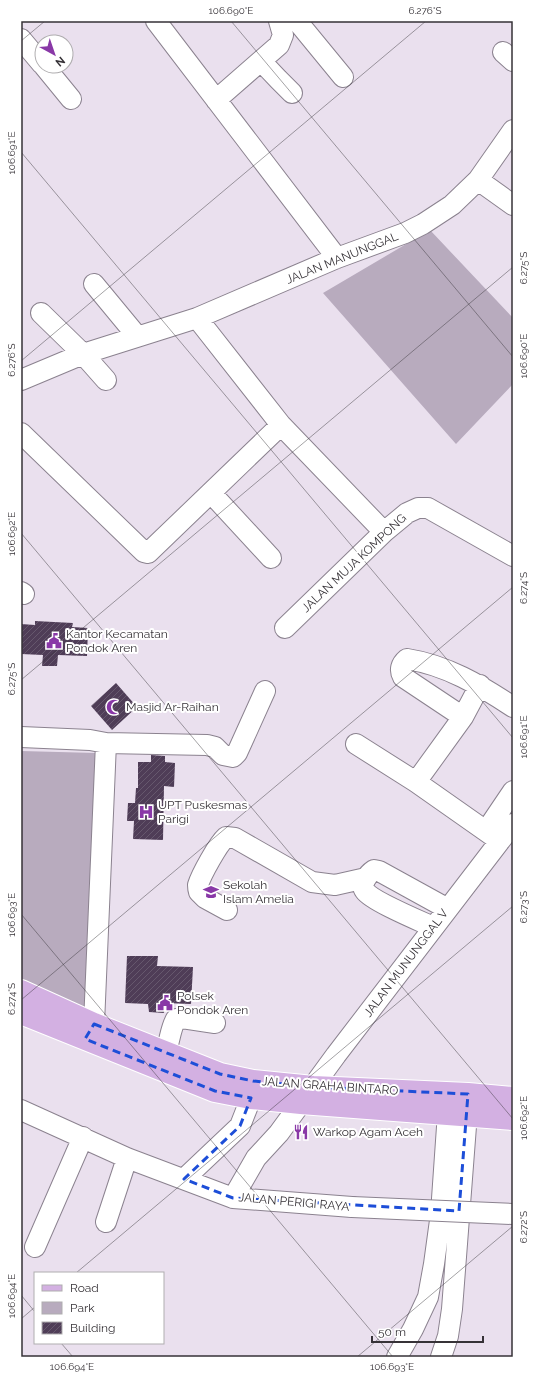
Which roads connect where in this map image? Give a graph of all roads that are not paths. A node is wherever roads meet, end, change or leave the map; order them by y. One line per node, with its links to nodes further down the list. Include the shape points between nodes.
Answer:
1 (156, 21): 11 (street)
2 (279, 21): 6 (street, via 282,41)
3 (297, 21): 8 (street)
4 (21, 39): 5 (street)
5 (34, 54)
6 (261, 61): 9 (street); 11 (street)
7 (50, 74): 10 (street)
8 (343, 77)
9 (292, 92)
10 (71, 99)
11 (216, 100): 15 (street)
12 (513, 130): 13 (street, JALAN MANUNGGAL)
13 (478, 180): 14 (street); 15 (street, JALAN MANUNGGAL, via 452,205 423,224)
14 (513, 205)
15 (337, 258): 18 (street, JALAN MANUNGGAL)
16 (94, 284): 19 (street)
17 (41, 313): 20 (street)
18 (197, 318): 19 (street, JALAN MANUNGGAL); 23 (street)
19 (137, 336): 20 (street, JALAN MANUNGGAL)
20 (83, 354): 21 (street, JALAN MANUNGGAL); 22 (street)
21 (21, 380)
22 (106, 380)
23 (281, 425): 25 (street); 26 (street)
24 (21, 433): 25 (street, via 146,553 151,552)
25 (211, 493): 28 (street)
26 (384, 532): 27 (street, JALAN MUJA KOMPONG, via 407,513 418,508 428,508); 29 (street, JALAN MUJA KOMPONG)
27 (513, 556)
28 (271, 558)
29 (284, 628)
30 (480, 685): 32 (street); 33 (street); 33 (street, via 454,672 415,660 407,658 403,662 400,673 403,677)
31 (265, 691): 35 (street, via 233,757 223,755 214,747 207,745)
32 (513, 707)
33 (463, 717): 37 (street)
34 (21, 737): 35 (street)
35 (106, 743): 48 (street)
36 (356, 744): 37 (street)
37 (416, 782): 40 (street)
38 (513, 792): 40 (street)
39 (513, 824): 40 (street, JALAN MUNUNGGAL V)
40 (493, 836): 42 (street, JALAN MUNUNGGAL V)
41 (366, 878): 42 (street, via 374,870 379,871); 43 (street, via 335,885 312,882 234,838 226,837 220,842 209,862 198,885 198,892); 44 (street, via 363,885 369,895)
42 (448, 909): 44 (street, JALAN MUNUNGGAL V)
43 (228, 910)
44 (433, 927): 52 (street, JALAN MUNUNGGAL V)
45 (21, 991): 48 (main road, JALAN GRAHA BINTARO)
46 (21, 1013): 48 (main road, JALAN GRAHA BINTARO)
47 (215, 1023): 49 (street, via 176,1019)
48 (90, 1032): 49 (main road, JALAN GRAHA BINTARO); 50 (main road, JALAN GRAHA BINTARO, via 215,1091)
49 (165, 1053): 50 (main road, JALAN GRAHA BINTARO, via 220,1074)
50 (252, 1090): 52 (main road, JALAN GRAHA BINTARO); 59 (street, via 240,1126)
51 (459, 1093): 52 (main road, JALAN GRAHA BINTARO); 53 (main road, JALAN GRAHA BINTARO); 55 (street)
52 (307, 1095): 55 (main road, JALAN GRAHA BINTARO); 60 (street, JALAN MUNUNGGAL V, via 279,1133 256,1158)
53 (513, 1098)
54 (21, 1110): 57 (street, JALAN PERIGI RAYA)
55 (458, 1115): 56 (main road, JALAN GRAHA BINTARO); 64 (street, via 428,1297); 65 (street, via 452,1309 448,1336)
56 (513, 1119)
57 (83, 1137): 58 (street, JALAN PERIGI RAYA); 63 (street)
58 (127, 1158): 59 (street, JALAN PERIGI RAYA); 62 (street)
59 (184, 1179): 60 (street, JALAN PERIGI RAYA)
60 (233, 1198): 61 (street, JALAN PERIGI RAYA, bridge, via 352,1207)
61 (513, 1214)
62 (106, 1222)
63 (35, 1247)
64 (397, 1357)
65 (441, 1357)

